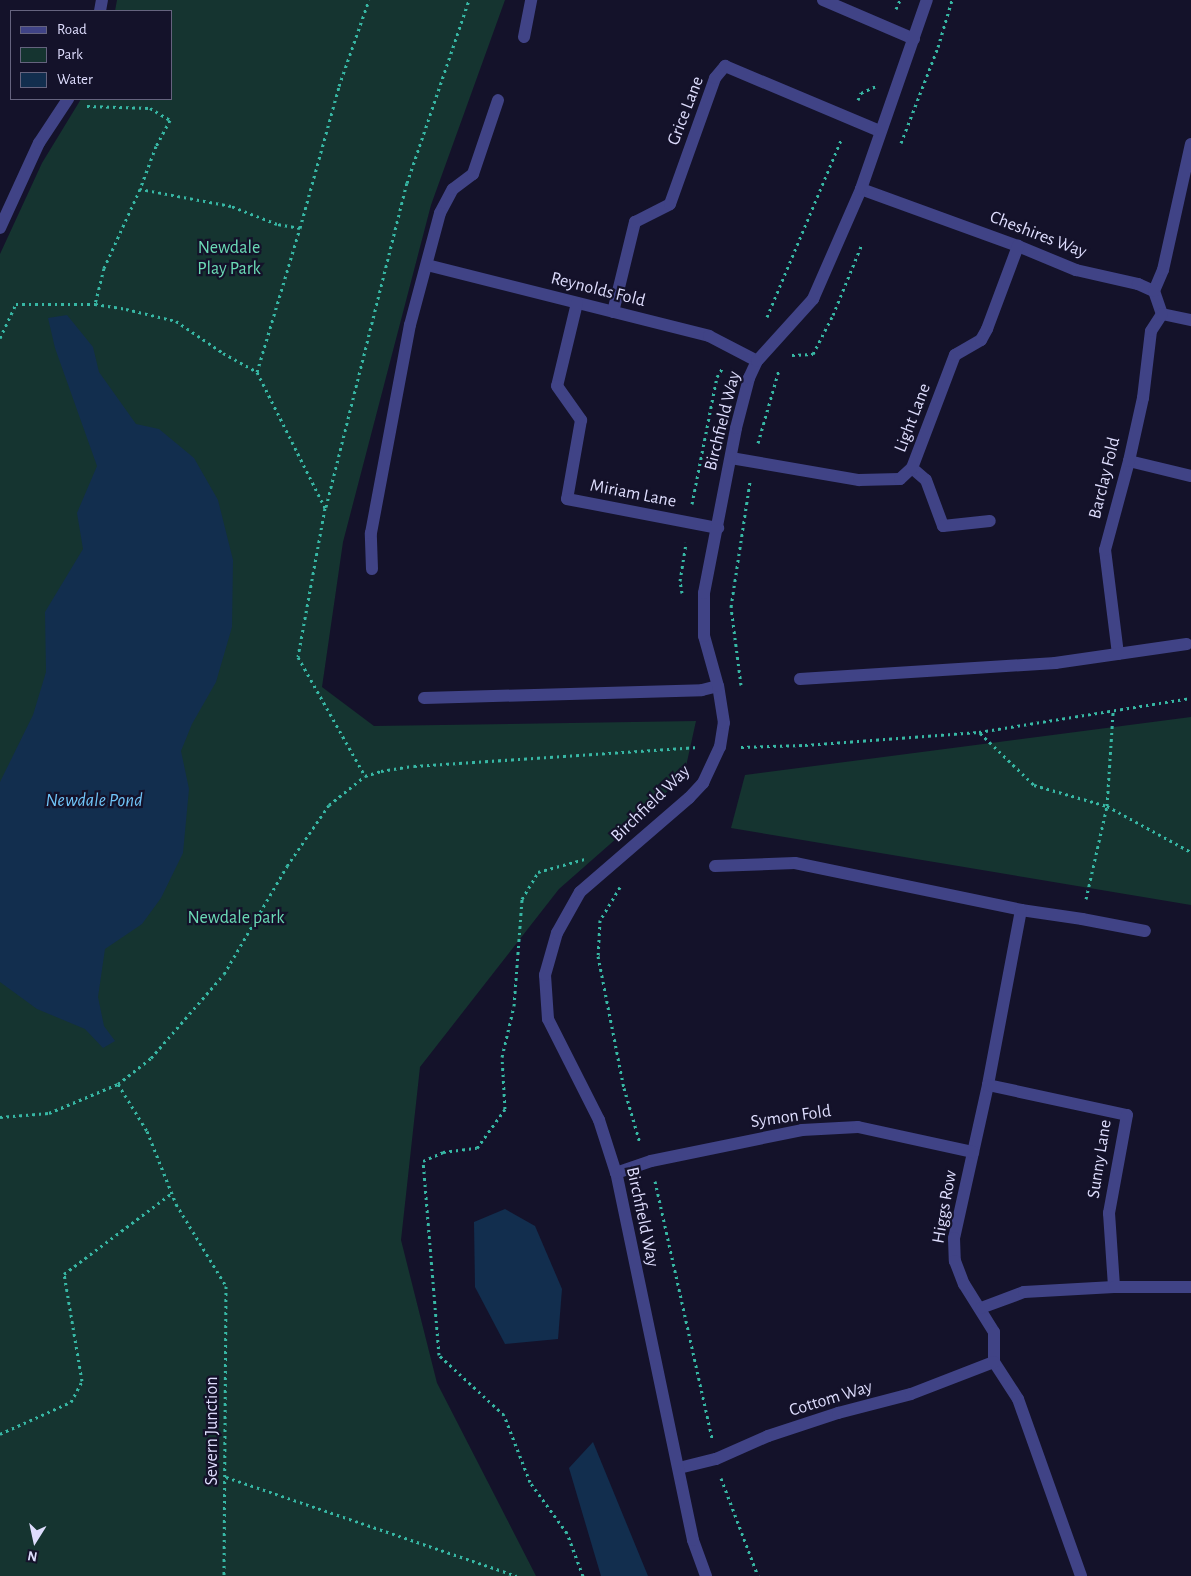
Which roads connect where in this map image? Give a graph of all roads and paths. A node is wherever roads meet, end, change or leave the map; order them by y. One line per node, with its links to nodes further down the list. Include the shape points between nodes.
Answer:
1 (369, 0): 22 (path, via 339,86)
2 (469, 0): 43 (path, via 407,183)
3 (530, 0): 9 (street)
4 (823, 0): 8 (street)
5 (900, 0): 8 (path)
6 (927, 0): 10 (street, Birchfield Way)
7 (952, 0): 18 (path, via 938,47)
8 (887, 28): 10 (street)
9 (524, 37)
10 (914, 39): 16 (street, Birchfield Way)
11 (879, 84): 15 (path, via 861,93)
12 (67, 100): 21 (street, via 39,143)
13 (498, 100): 25 (street, via 473,174 453,189 440,213)
14 (84, 103): 19 (path, via 88,107 150,108 170,120)
15 (851, 118): 16 (street, Grice Lane); 29 (street, Grice Lane, via 725,66 715,78 670,204 635,222); 32 (path)
16 (880, 131): 20 (street, Birchfield Way)
17 (1191, 144): 26 (street, via 1163,270)
18 (899, 148)
19 (140, 189): 22 (path, via 230,206 277,224); 28 (path, via 104,268)
20 (861, 189): 24 (street, Cheshires Way); 35 (street, Birchfield Way, via 812,300)
21 (0, 228)
22 (300, 228): 37 (path)
23 (863, 241): 34 (path, via 833,315 813,354)
24 (1018, 246): 26 (street, Cheshires Way, via 1076,270 1138,284); 41 (street, Light Lane, via 981,340 955,355)
25 (426, 265): 27 (street, Reynolds Fold); 46 (street, via 410,325 370,532)
26 (1154, 291): 30 (street)
27 (577, 303): 29 (street, Reynolds Fold); 45 (street, Miriam Lane, via 557,386 581,420 567,499)
28 (95, 304): 33 (path, via 16,304); 37 (path, via 176,321)
29 (613, 312): 35 (street, Reynolds Fold, via 709,336)
30 (1162, 314): 31 (street); 39 (street, Barclay Fold, via 1151,331 1143,398)
31 (1191, 320)
32 (763, 325)
33 (0, 338)
34 (788, 355)
35 (757, 361): 38 (street, Birchfield Way, via 738,420)
36 (783, 363): 40 (path)
37 (257, 372): 43 (path)
38 (731, 458): 40 (street, Light Lane); 45 (street, Birchfield Way)
39 (1129, 461): 42 (street); 48 (street, Barclay Fold, via 1105,550)
40 (753, 462): 41 (street, Light Lane, via 860,480 900,479); 51 (path, via 731,607)
41 (912, 468): 44 (street, via 926,480 943,526)
42 (1191, 476)
43 (325, 508): 59 (path, via 298,657)
44 (990, 521)
45 (718, 528): 50 (street, Birchfield Way, via 704,593 704,636)
46 (372, 569)
47 (1189, 644): 48 (street)
48 (1118, 654): 49 (street, via 1055,663)
49 (800, 679)
50 (718, 686): 52 (street, via 702,690); 57 (street, Birchfield Way, via 724,723)
51 (741, 694)
52 (424, 698)
53 (1191, 698): 54 (path)
54 (1113, 712): 55 (path); 60 (path)
55 (979, 732): 57 (path, via 805,745); 60 (path, via 1034,785)
56 (700, 747): 57 (path); 58 (path); 59 (path, via 414,766)
57 (720, 747): 71 (street, Birchfield Way, via 703,783 580,892 557,933 545,975 548,1019 599,1120)
58 (695, 756)
59 (365, 776): 67 (path, via 329,805 287,866 224,974 151,1058)
60 (1107, 806): 61 (path); 65 (path)
61 (1191, 852)
62 (591, 857): 82 (path, via 538,872 522,899 514,1006 502,1057 505,1109 477,1148 443,1152 423,1161 439,1355 504,1415 530,1482 567,1533)
63 (715, 866): 64 (street, via 795,863)
64 (1021, 910): 65 (street); 68 (street, Higgs Row)
65 (1082, 919): 66 (street)
66 (1144, 931)
67 (118, 1084): 69 (path, via 48,1113); 72 (path, via 147,1131)
68 (988, 1085): 70 (street, Higgs Row); 74 (street, Sunny Lane, via 1127,1115 1109,1212)
69 (0, 1118)
70 (973, 1152): 71 (street, Symon Fold, via 858,1127 802,1130 651,1161); 75 (street, Higgs Row, via 954,1238 955,1261 964,1284)
71 (616, 1173): 78 (street, Birchfield Way)
72 (172, 1193): 77 (path, via 64,1274 82,1381 71,1402); 79 (path, Severn Junction, via 226,1286)
73 (1191, 1287): 74 (street)
74 (1114, 1288): 75 (street, via 1024,1292)
75 (980, 1308): 76 (street, Higgs Row, via 994,1332)
76 (994, 1362): 78 (street, Cottom Way, via 911,1394 768,1436 716,1459); 84 (street, via 1018,1399)
77 (0, 1434)
78 (679, 1468): 83 (street, Birchfield Way, via 693,1540)
79 (226, 1477): 80 (path, Severn Junction); 81 (path)
80 (224, 1576)
81 (517, 1576)
82 (582, 1576)
83 (706, 1576)
84 (1081, 1576)

